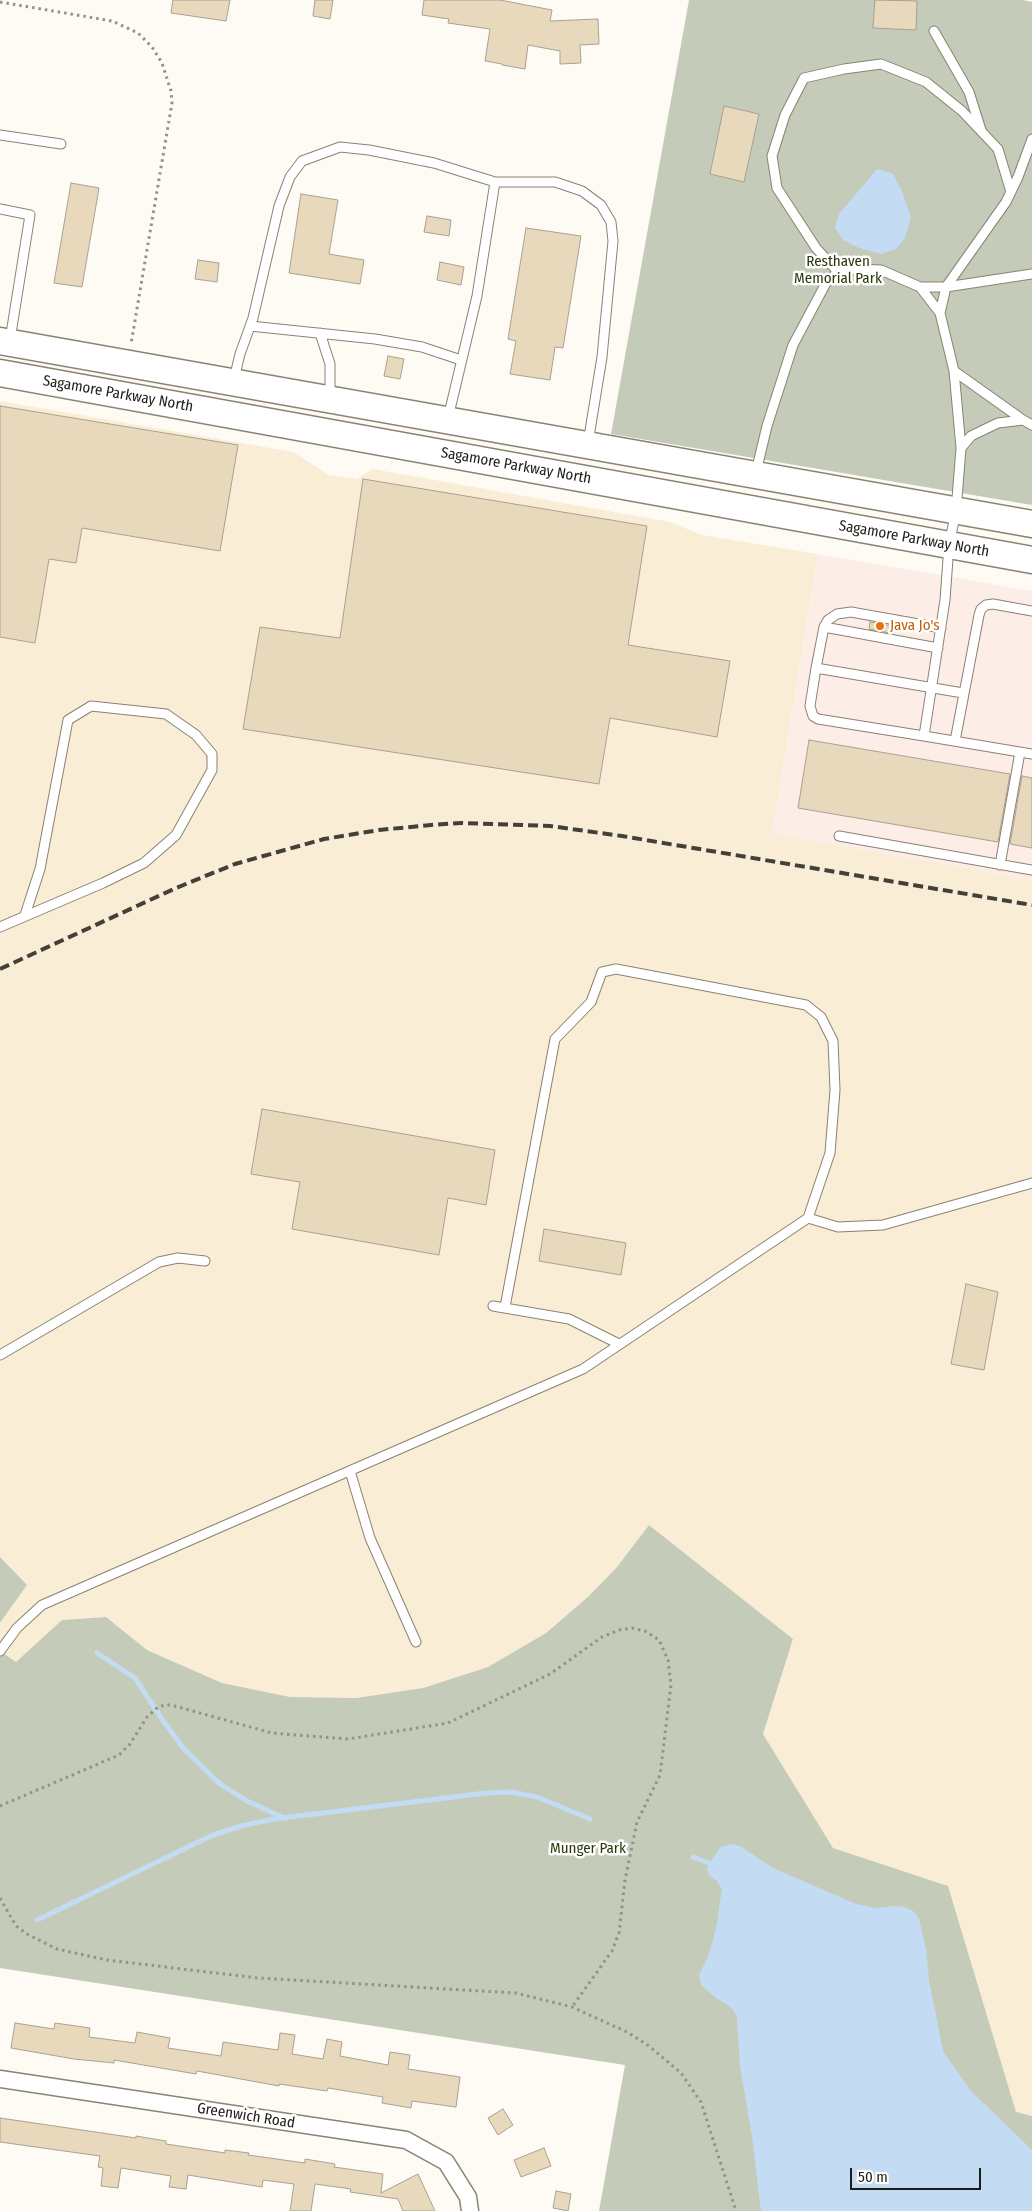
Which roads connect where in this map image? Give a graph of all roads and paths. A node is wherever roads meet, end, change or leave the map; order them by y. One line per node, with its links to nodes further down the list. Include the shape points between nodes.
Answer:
1 (0, 2): 18 (path, via 112,21 138,33 162,63 172,102)
2 (934, 31): 3 (lane, via 969,92)
3 (982, 132): 8 (lane, via 998,149); 10 (lane, via 926,82 881,64 804,78 784,115 772,156 777,188 816,248)
4 (0, 135): 6 (lane)
5 (1032, 139): 8 (lane)
6 (61, 144)
7 (495, 182): 15 (lane, via 434,163 369,150 340,147 302,161 290,177 279,206); 19 (lane, via 477,296); 27 (lane, via 555,182 582,191 601,205 611,222 613,241 602,358)
8 (1011, 192): 13 (lane)
9 (0, 209): 17 (lane, via 30,215)
10 (838, 272): 12 (lane, via 881,270); 29 (lane, via 826,283 793,345 767,426)
11 (1032, 274): 13 (lane)
12 (920, 287): 13 (lane); 14 (lane)
13 (946, 287): 14 (lane)
14 (940, 312): 20 (lane)
15 (250, 326): 16 (lane); 22 (lane)
16 (320, 333): 19 (lane, via 422,347); 23 (lane, via 330,364)
17 (5, 342): 22 (main road, Sagamore Parkway North)
18 (131, 345)
19 (460, 360): 24 (lane)
20 (954, 371): 25 (lane); 28 (lane)
21 (0, 373): 32 (main road, Sagamore Parkway North)
22 (233, 382): 23 (main road, Sagamore Parkway North)
23 (330, 400): 24 (main road, Sagamore Parkway North)
24 (447, 420): 27 (main road, Sagamore Parkway North)
25 (1023, 420): 26 (lane); 28 (lane, via 998,423 982,430 971,436)
26 (1032, 425)
27 (587, 445): 29 (main road, Sagamore Parkway North)
28 (962, 448): 30 (lane)
29 (756, 475): 30 (main road, Sagamore Parkway North)
30 (956, 511): 31 (main road, Sagamore Parkway North); 32 (lane)
31 (1032, 524)
32 (949, 545): 33 (main road, Sagamore Parkway North); 36 (lane)
33 (1032, 560)
34 (1032, 610): 40 (lane, via 993,604 982,609)
35 (824, 627): 36 (lane, via 837,614 851,612); 37 (lane); 38 (lane)
36 (941, 628): 37 (lane)
37 (938, 648): 39 (lane)
38 (816, 668): 39 (lane); 41 (lane, via 810,706 813,716)
39 (932, 688): 40 (lane); 41 (lane)
40 (963, 693): 42 (lane)
41 (924, 736): 42 (lane)
42 (955, 741): 43 (lane)
43 (1020, 752): 44 (lane); 46 (lane)
44 (1032, 754)
45 (839, 836): 46 (lane)
46 (1000, 864): 47 (lane)
47 (1032, 870)
48 (25, 915): 48 (lane, via 144,863 176,835 212,770 212,754 196,735 166,714 91,706 68,720 40,869); 49 (lane)
49 (0, 927)
50 (1032, 1183): 51 (lane, via 883,1225 838,1227)
51 (808, 1218): 54 (lane, via 830,1153 835,1090 833,1041 821,1017 806,1004 616,969 602,972 591,1002 556,1039); 55 (lane)
52 (204, 1261): 56 (lane, via 178,1258 159,1262)
53 (492, 1306): 54 (lane)
54 (505, 1307): 55 (lane, via 569,1319)
55 (619, 1344): 57 (lane, via 583,1368)
56 (0, 1355)
57 (350, 1471): 58 (lane, via 370,1538); 59 (lane, via 42,1605 17,1628)
58 (416, 1642)
59 (1, 1649)
60 (0, 1806): 62 (path, via 119,1755 158,1707 171,1704 272,1733 348,1739 448,1723 550,1674 602,1637 619,1630 645,1630 659,1640 668,1660 671,1685 660,1775 637,1822 625,1880 619,1933 612,1951)
61 (0, 1898): 62 (path, via 16,1926 27,1934 57,1949 107,1960 258,1978 516,1993)
62 (572, 2007): 65 (path, via 627,2032 681,2073 701,2102)
63 (0, 2079): 64 (street, Greenwich Road, via 406,2140 446,2162)
64 (469, 2204)
65 (736, 2211)

